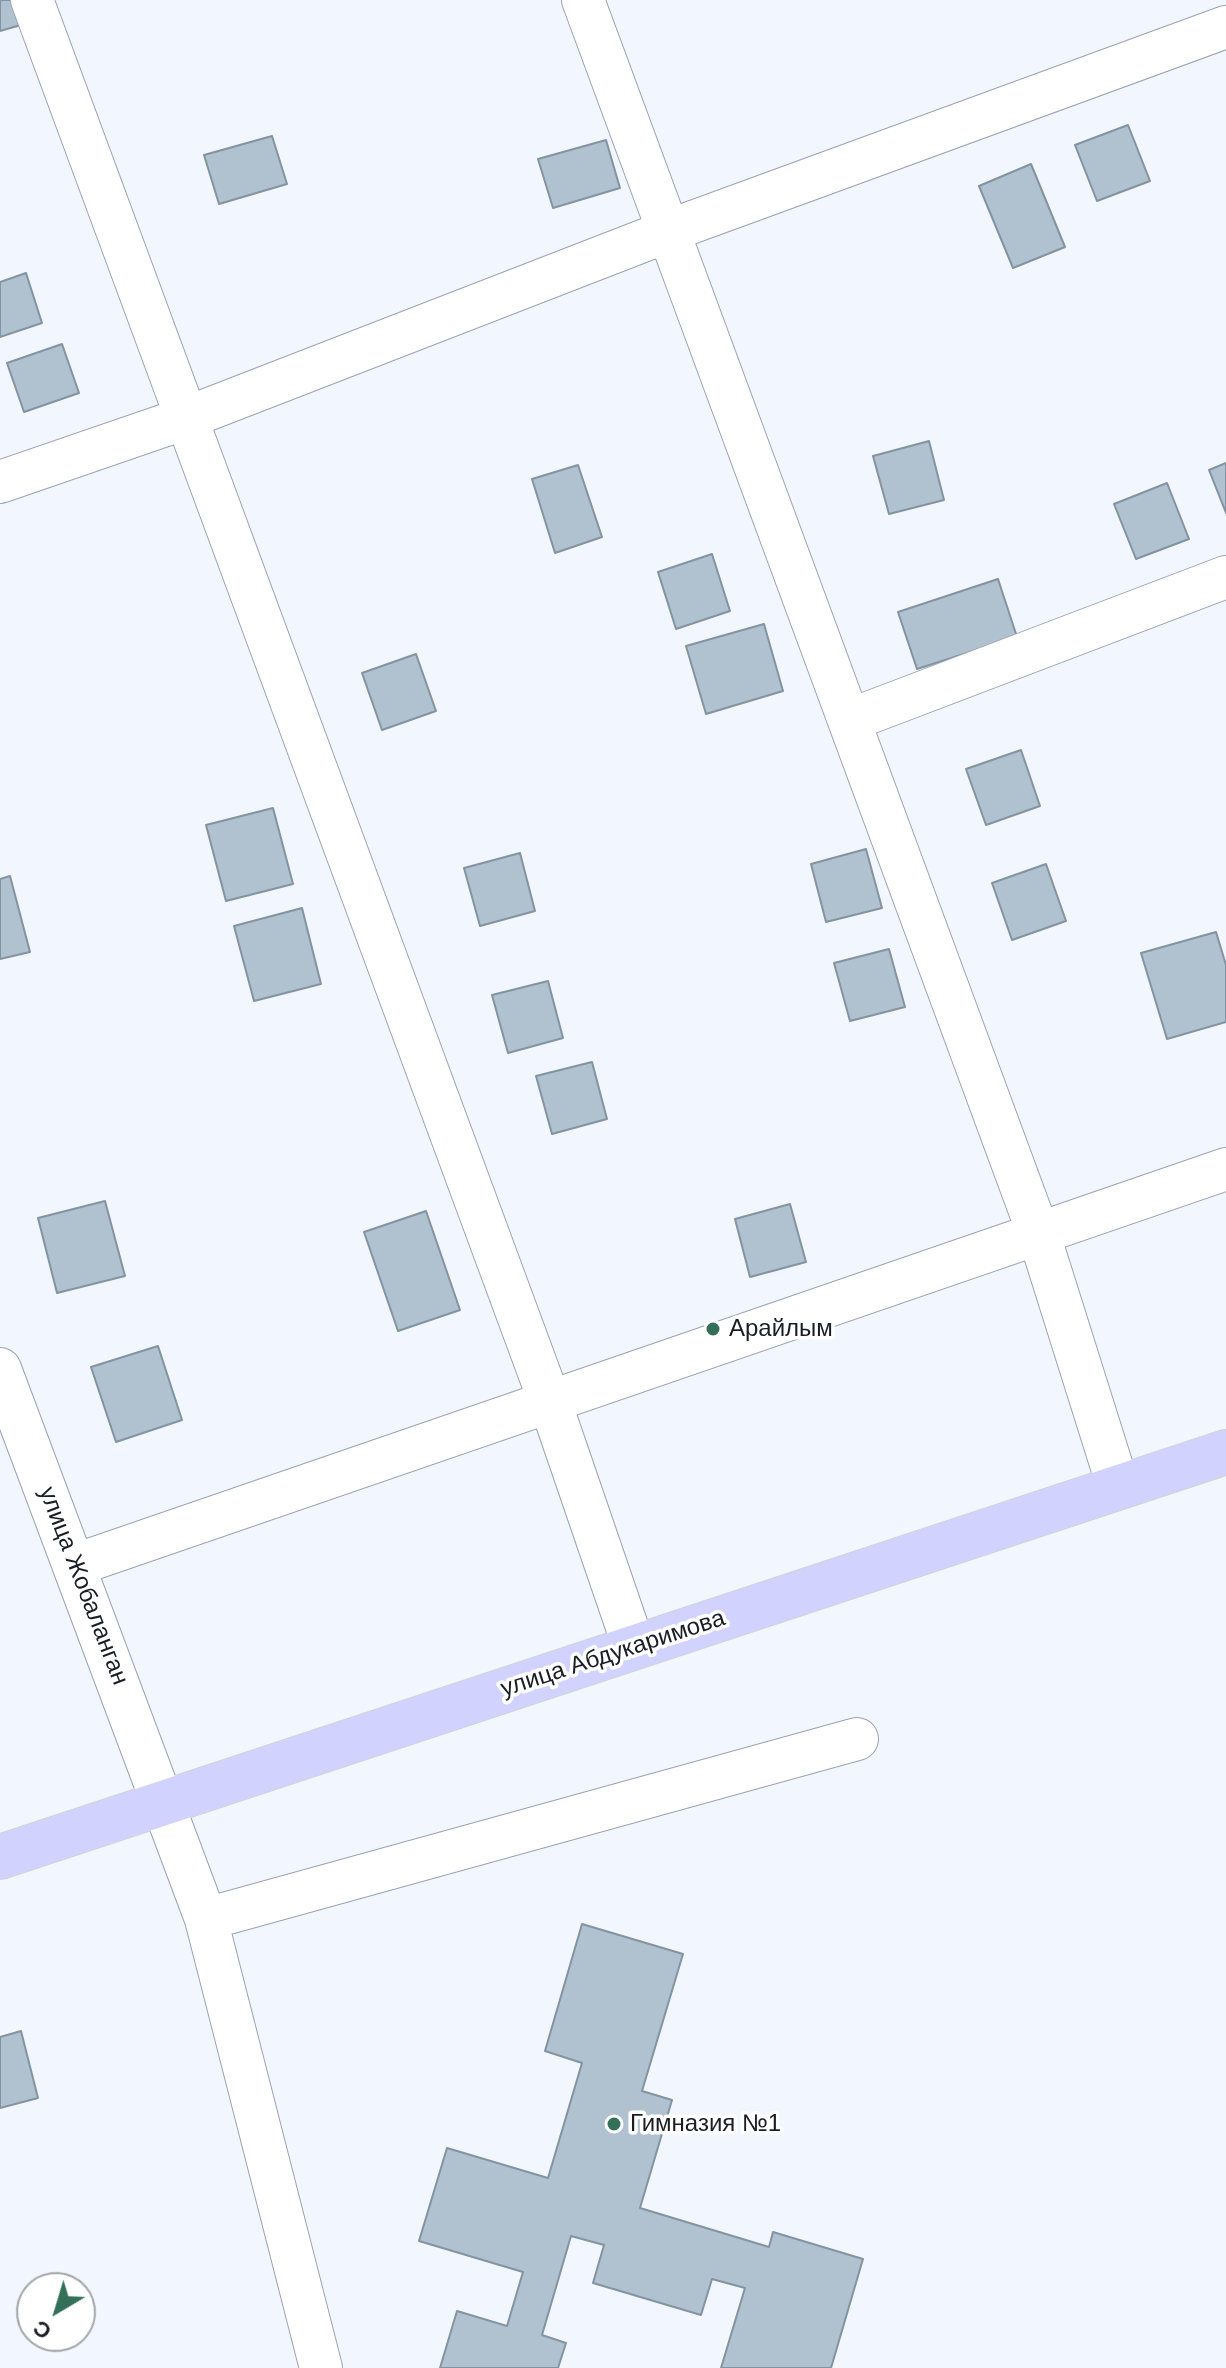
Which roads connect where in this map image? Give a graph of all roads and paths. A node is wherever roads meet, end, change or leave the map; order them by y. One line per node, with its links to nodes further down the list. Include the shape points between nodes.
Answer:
1 (32, 0): 5 (street)
2 (583, 0): 4 (street)
3 (1226, 27): 4 (street)
4 (671, 230): 5 (street); 8 (street)
5 (186, 418): 6 (street); 12 (street)
6 (0, 482)
7 (1226, 577): 8 (street)
8 (850, 720): 10 (street)
9 (1226, 1169): 10 (street)
10 (1039, 1235): 12 (street); 14 (street)
11 (0, 1369): 15 (street, улица Жобаланган)
12 (550, 1402): 15 (street); 16 (street)
13 (1226, 1452): 14 (main road, улица Абдукаримова)
14 (1118, 1486): 16 (main road, улица Абдукаримова)
15 (75, 1565): 18 (street, улица Жобаланган)
16 (634, 1647): 18 (main road, улица Абдукаримова)
17 (857, 1739): 20 (street)
18 (166, 1802): 19 (main road, улица Абдукаримова); 20 (street, улица Жобаланган)
19 (0, 1857)
20 (206, 1919): 21 (street, улица Жобаланган)
21 (321, 2368)

